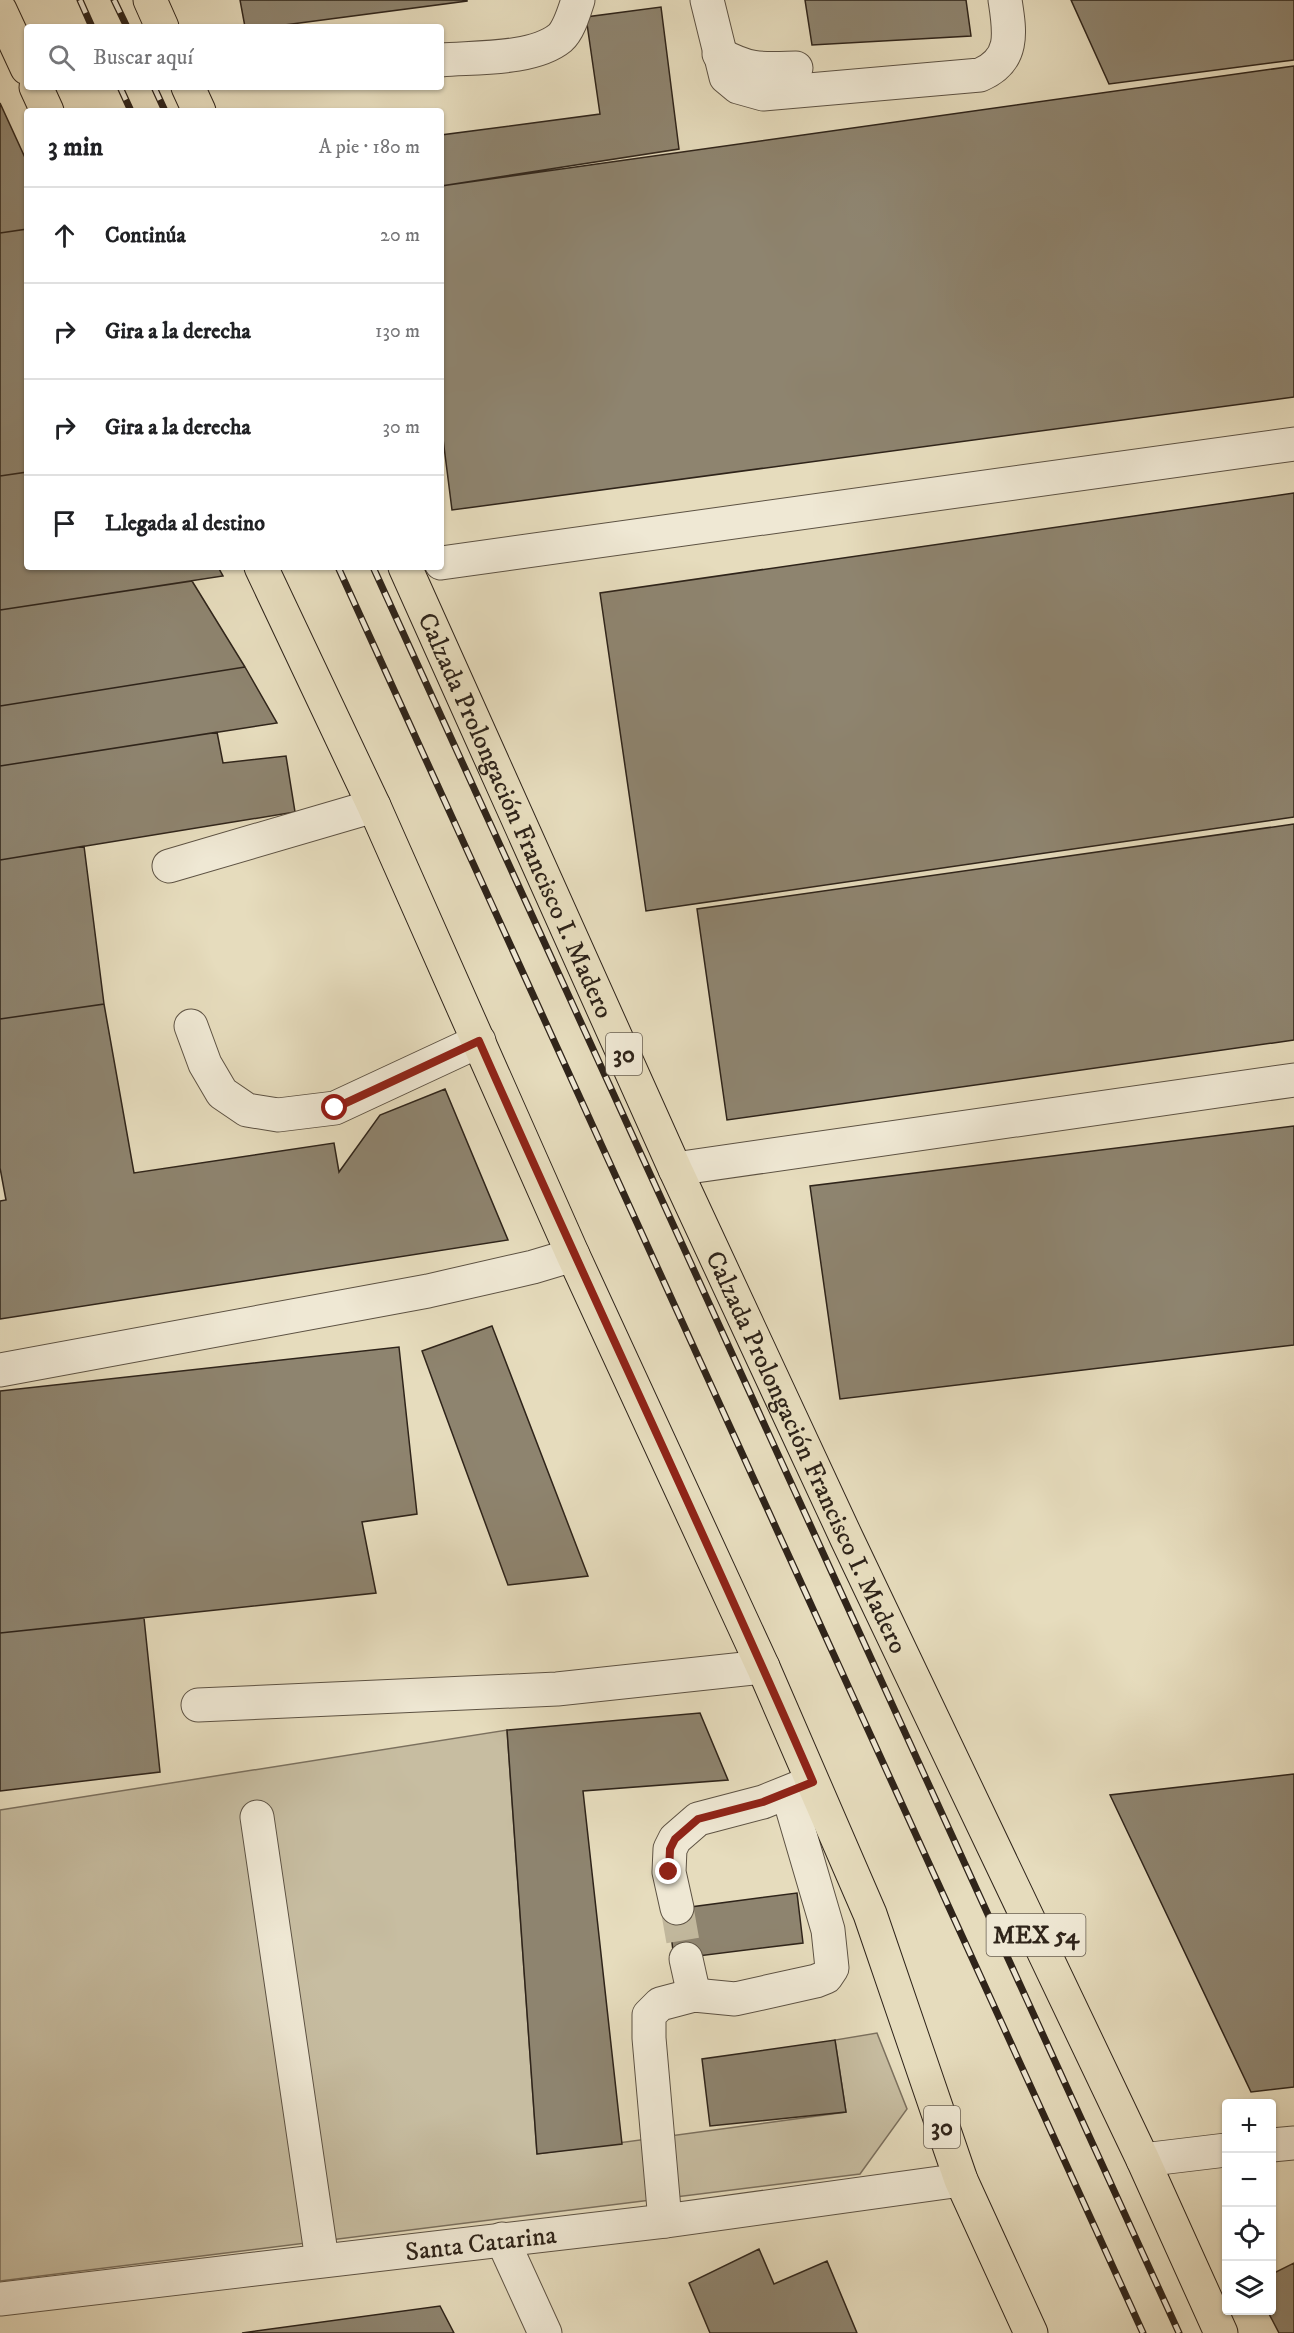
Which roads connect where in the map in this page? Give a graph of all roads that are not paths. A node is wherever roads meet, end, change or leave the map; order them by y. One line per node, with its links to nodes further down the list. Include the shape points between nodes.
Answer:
1 (150, 0): 6 (main road)
2 (578, 0): 8 (street, via 561,37 543,48)
3 (707, 0): 7 (street)
4 (1005, 0): 7 (street, via 1009,32 1006,52 993,69 980,75 763,94 738,87 726,77)
5 (0, 10): 9 (main road)
6 (161, 24)
7 (719, 54): 10 (street, via 742,66)
8 (444, 60)
9 (24, 62)
10 (796, 68)
11 (37, 90): 13 (main road)
12 (189, 90): 14 (main road)
13 (46, 108)
14 (198, 108)
15 (1294, 444): 16 (street)
16 (444, 563)
17 (262, 570): 19 (main road, 30)
18 (409, 570): 24 (main road, Calzada Prolongación Francisco I. Madero / 30)
19 (374, 806): 20 (street); 22 (main road, 30)
20 (169, 866)
21 (191, 1026): 22 (street, via 205,1064 222,1093 247,1110 278,1115 335,1108)
22 (479, 1041): 25 (main road, 30)
23 (1294, 1080): 24 (street)
24 (675, 1169): 27 (main road, Calzada Prolongación Francisco I. Madero / 30)
25 (573, 1255): 26 (street, via 428,1291); 28 (main road, 30)
26 (0, 1370)
27 (847, 1539): 40 (main road, Calzada Prolongación Francisco I. Madero / MEX 54)
28 (764, 1667): 29 (street, via 557,1689); 30 (main road, 30)
29 (198, 1705)
30 (800, 1788): 32 (street, via 698,1819 675,1839 670,1849 669,1872); 33 (main road, 30); 34 (street, via 791,1803)
31 (257, 1817): 44 (street)
32 (677, 1908)
33 (870, 1914): 34 (street); 41 (main road, 30)
34 (828, 1930): 36 (street, via 832,1968 826,1977 735,1999)
35 (686, 1959): 36 (street)
36 (694, 1995): 42 (street, via 660,2004 649,2014)
37 (1294, 2143): 38 (street)
38 (1276, 2145)
39 (1222, 2151): 40 (street)
40 (1143, 2160): 48 (main road, Calzada Prolongación Francisco I. Madero / MEX 54)
41 (961, 2180): 42 (street, Santa Catarina); 47 (main road, 30)
42 (665, 2221): 43 (street, Santa Catarina)
43 (502, 2239): 44 (street, Santa Catarina); 46 (street)
44 (322, 2260): 45 (street, Santa Catarina)
45 (0, 2299)
46 (545, 2333)
47 (1031, 2333)
48 (1221, 2333)

